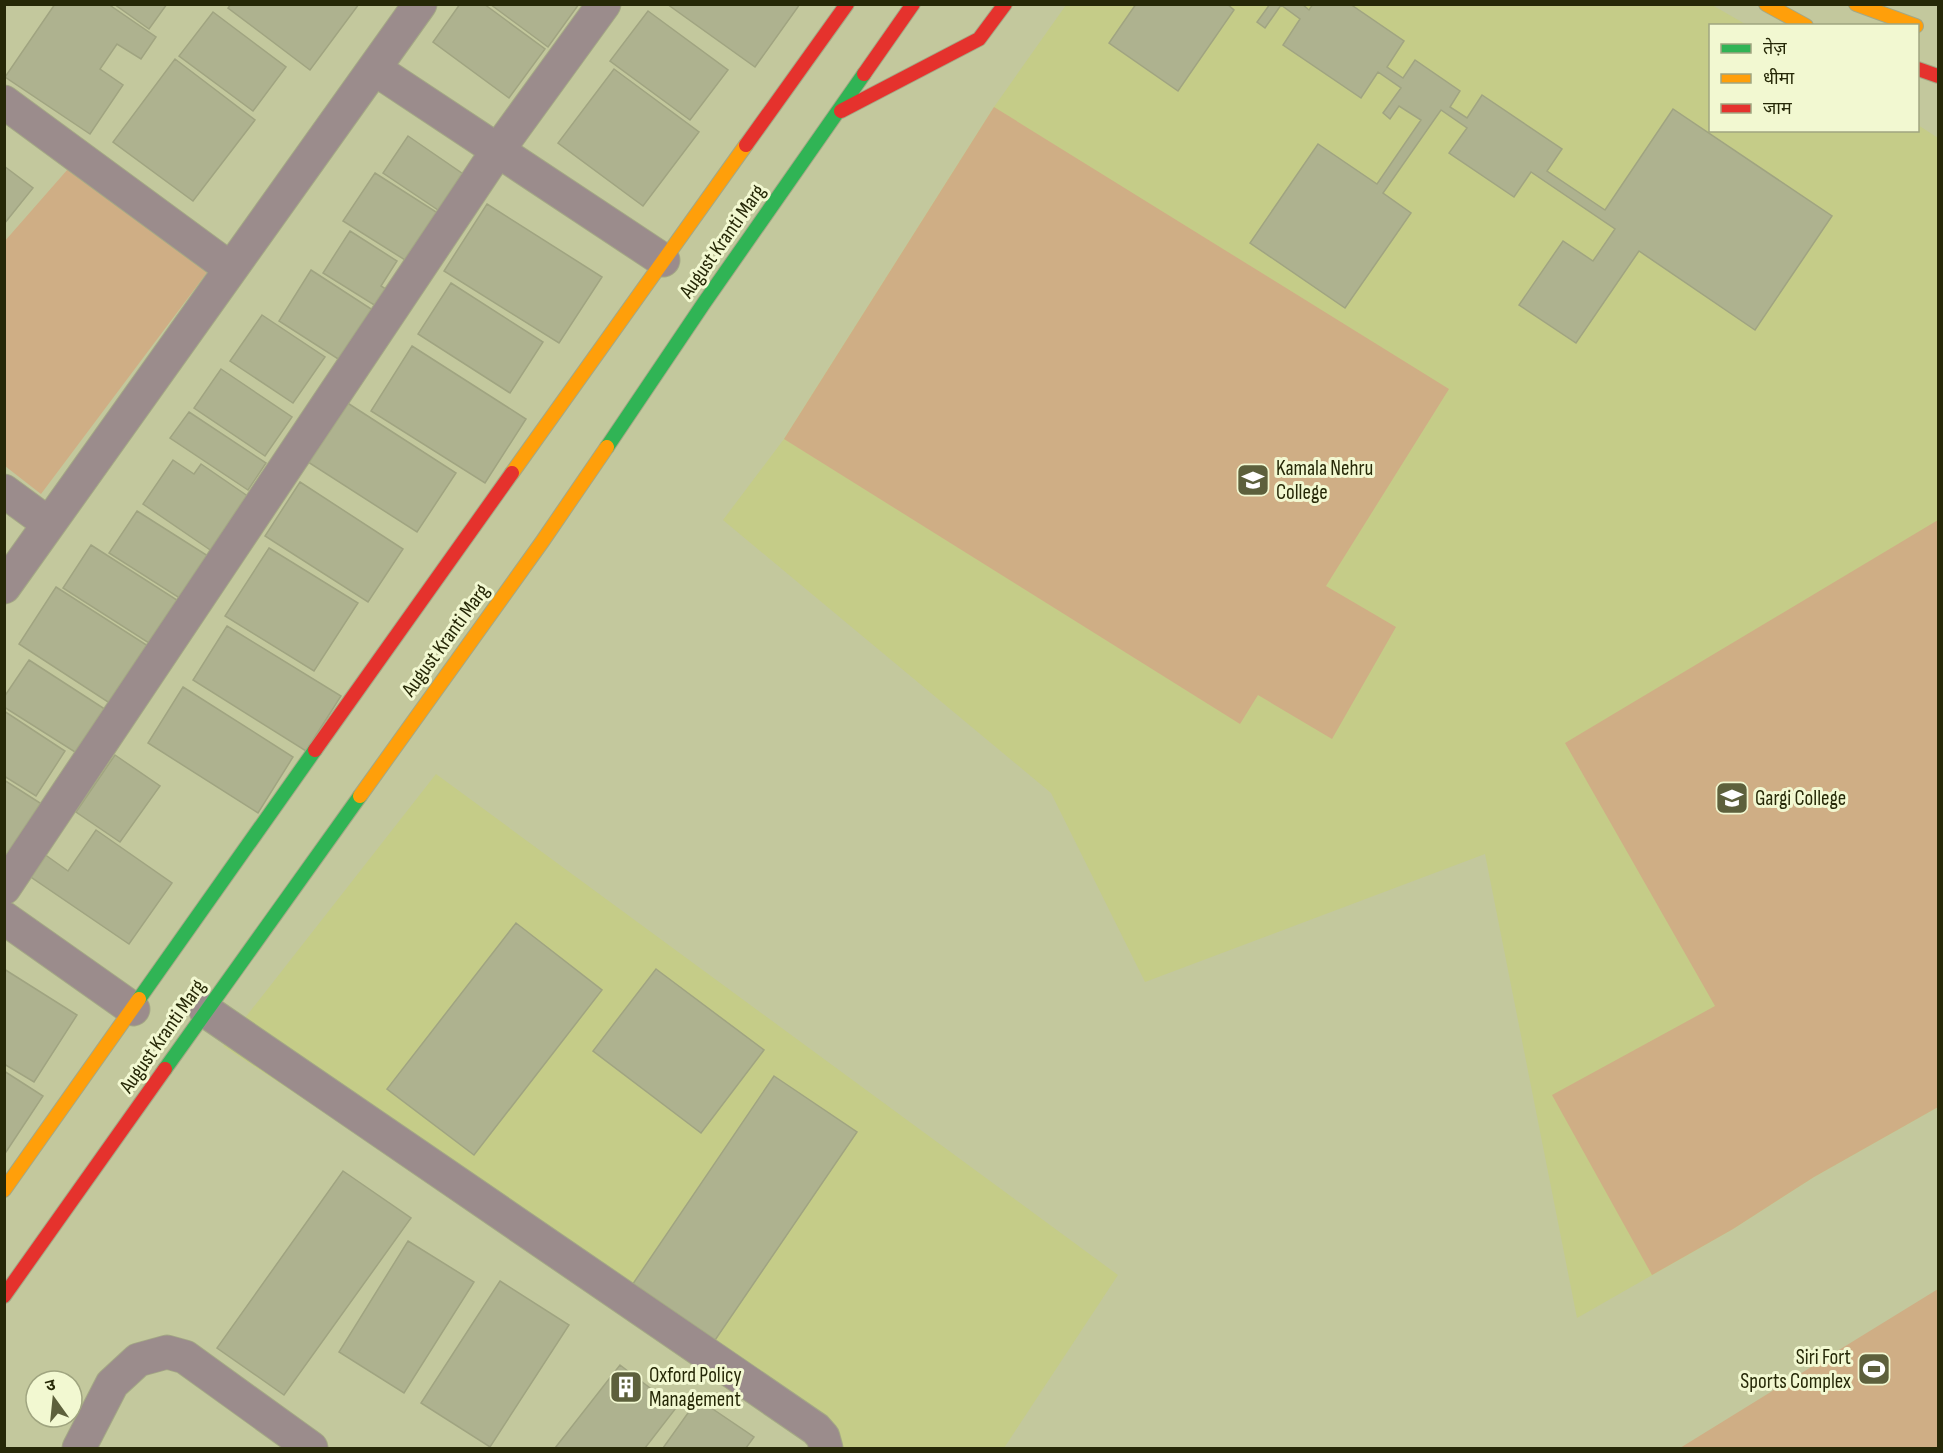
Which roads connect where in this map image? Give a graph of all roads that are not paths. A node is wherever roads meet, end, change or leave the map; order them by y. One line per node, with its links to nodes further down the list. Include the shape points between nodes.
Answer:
1 (420, 4): 10 (street)
2 (604, 4): 15 (street)
3 (847, 4): 16 (main road, August Kranti Marg)
4 (913, 4): 14 (main road, August Kranti Marg)
5 (1005, 4): 14 (main road, via 979,39)
6 (1766, 4): 8 (main road)
7 (1856, 4): 9 (main road)
8 (1802, 24)
9 (1912, 24)
10 (375, 69): 15 (street); 17 (street)
11 (1919, 70): 12 (main road)
12 (1938, 76)
13 (4, 102): 17 (street)
14 (837, 113): 24 (main road, August Kranti Marg, via 542,542)
15 (498, 150): 16 (street); 21 (street)
16 (663, 260): 23 (main road, August Kranti Marg)
17 (231, 269): 19 (street)
18 (4, 491): 19 (street)
19 (49, 524): 20 (street)
20 (4, 587)
21 (4, 888)
22 (4, 918): 23 (street)
23 (133, 1009): 25 (main road, August Kranti Marg)
24 (206, 1011): 26 (main road, August Kranti Marg); 29 (street, via 816,1429)
25 (4, 1190)
26 (4, 1296)
27 (79, 1449): 28 (street, via 112,1384 138,1360 167,1352 185,1358)
28 (311, 1449)
29 (826, 1449)

